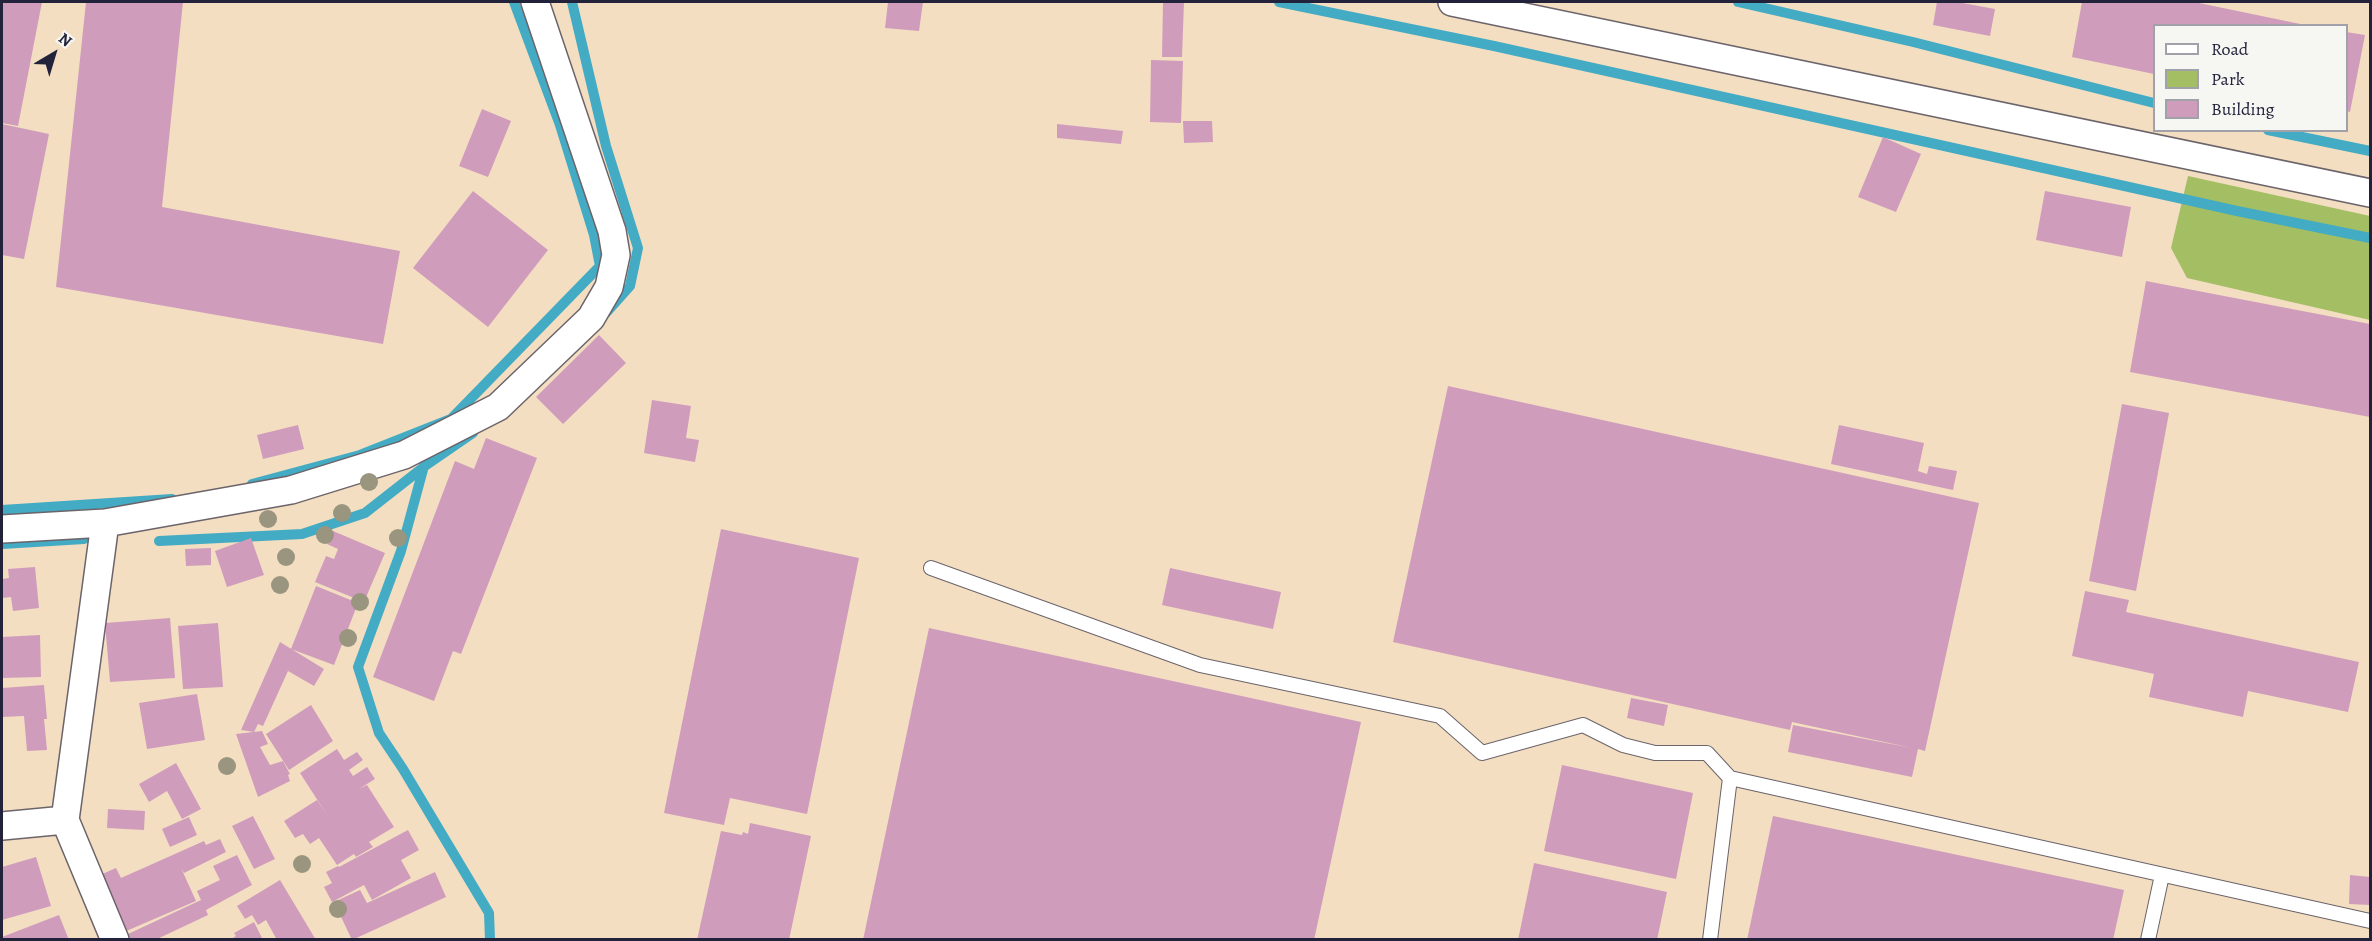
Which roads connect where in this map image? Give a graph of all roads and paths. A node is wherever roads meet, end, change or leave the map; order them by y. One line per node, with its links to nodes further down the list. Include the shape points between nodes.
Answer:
1 (535, 2): 4 (street, via 612,231 616,255 609,287 591,318 498,407 404,455 291,490)
2 (1452, 2): 3 (street)
3 (2370, 193)
4 (105, 523): 5 (street); 8 (street)
5 (2, 529)
6 (930, 568): 7 (lane, via 1200,665 1440,716 1482,753 1584,725 1623,745 1655,753 1707,753)
7 (1730, 778): 10 (lane); 13 (lane)
8 (65, 820): 9 (street); 12 (street)
9 (2, 826)
10 (2162, 875): 11 (lane); 14 (lane)
11 (2370, 921)
12 (116, 939)
13 (1710, 939)
14 (2148, 939)

